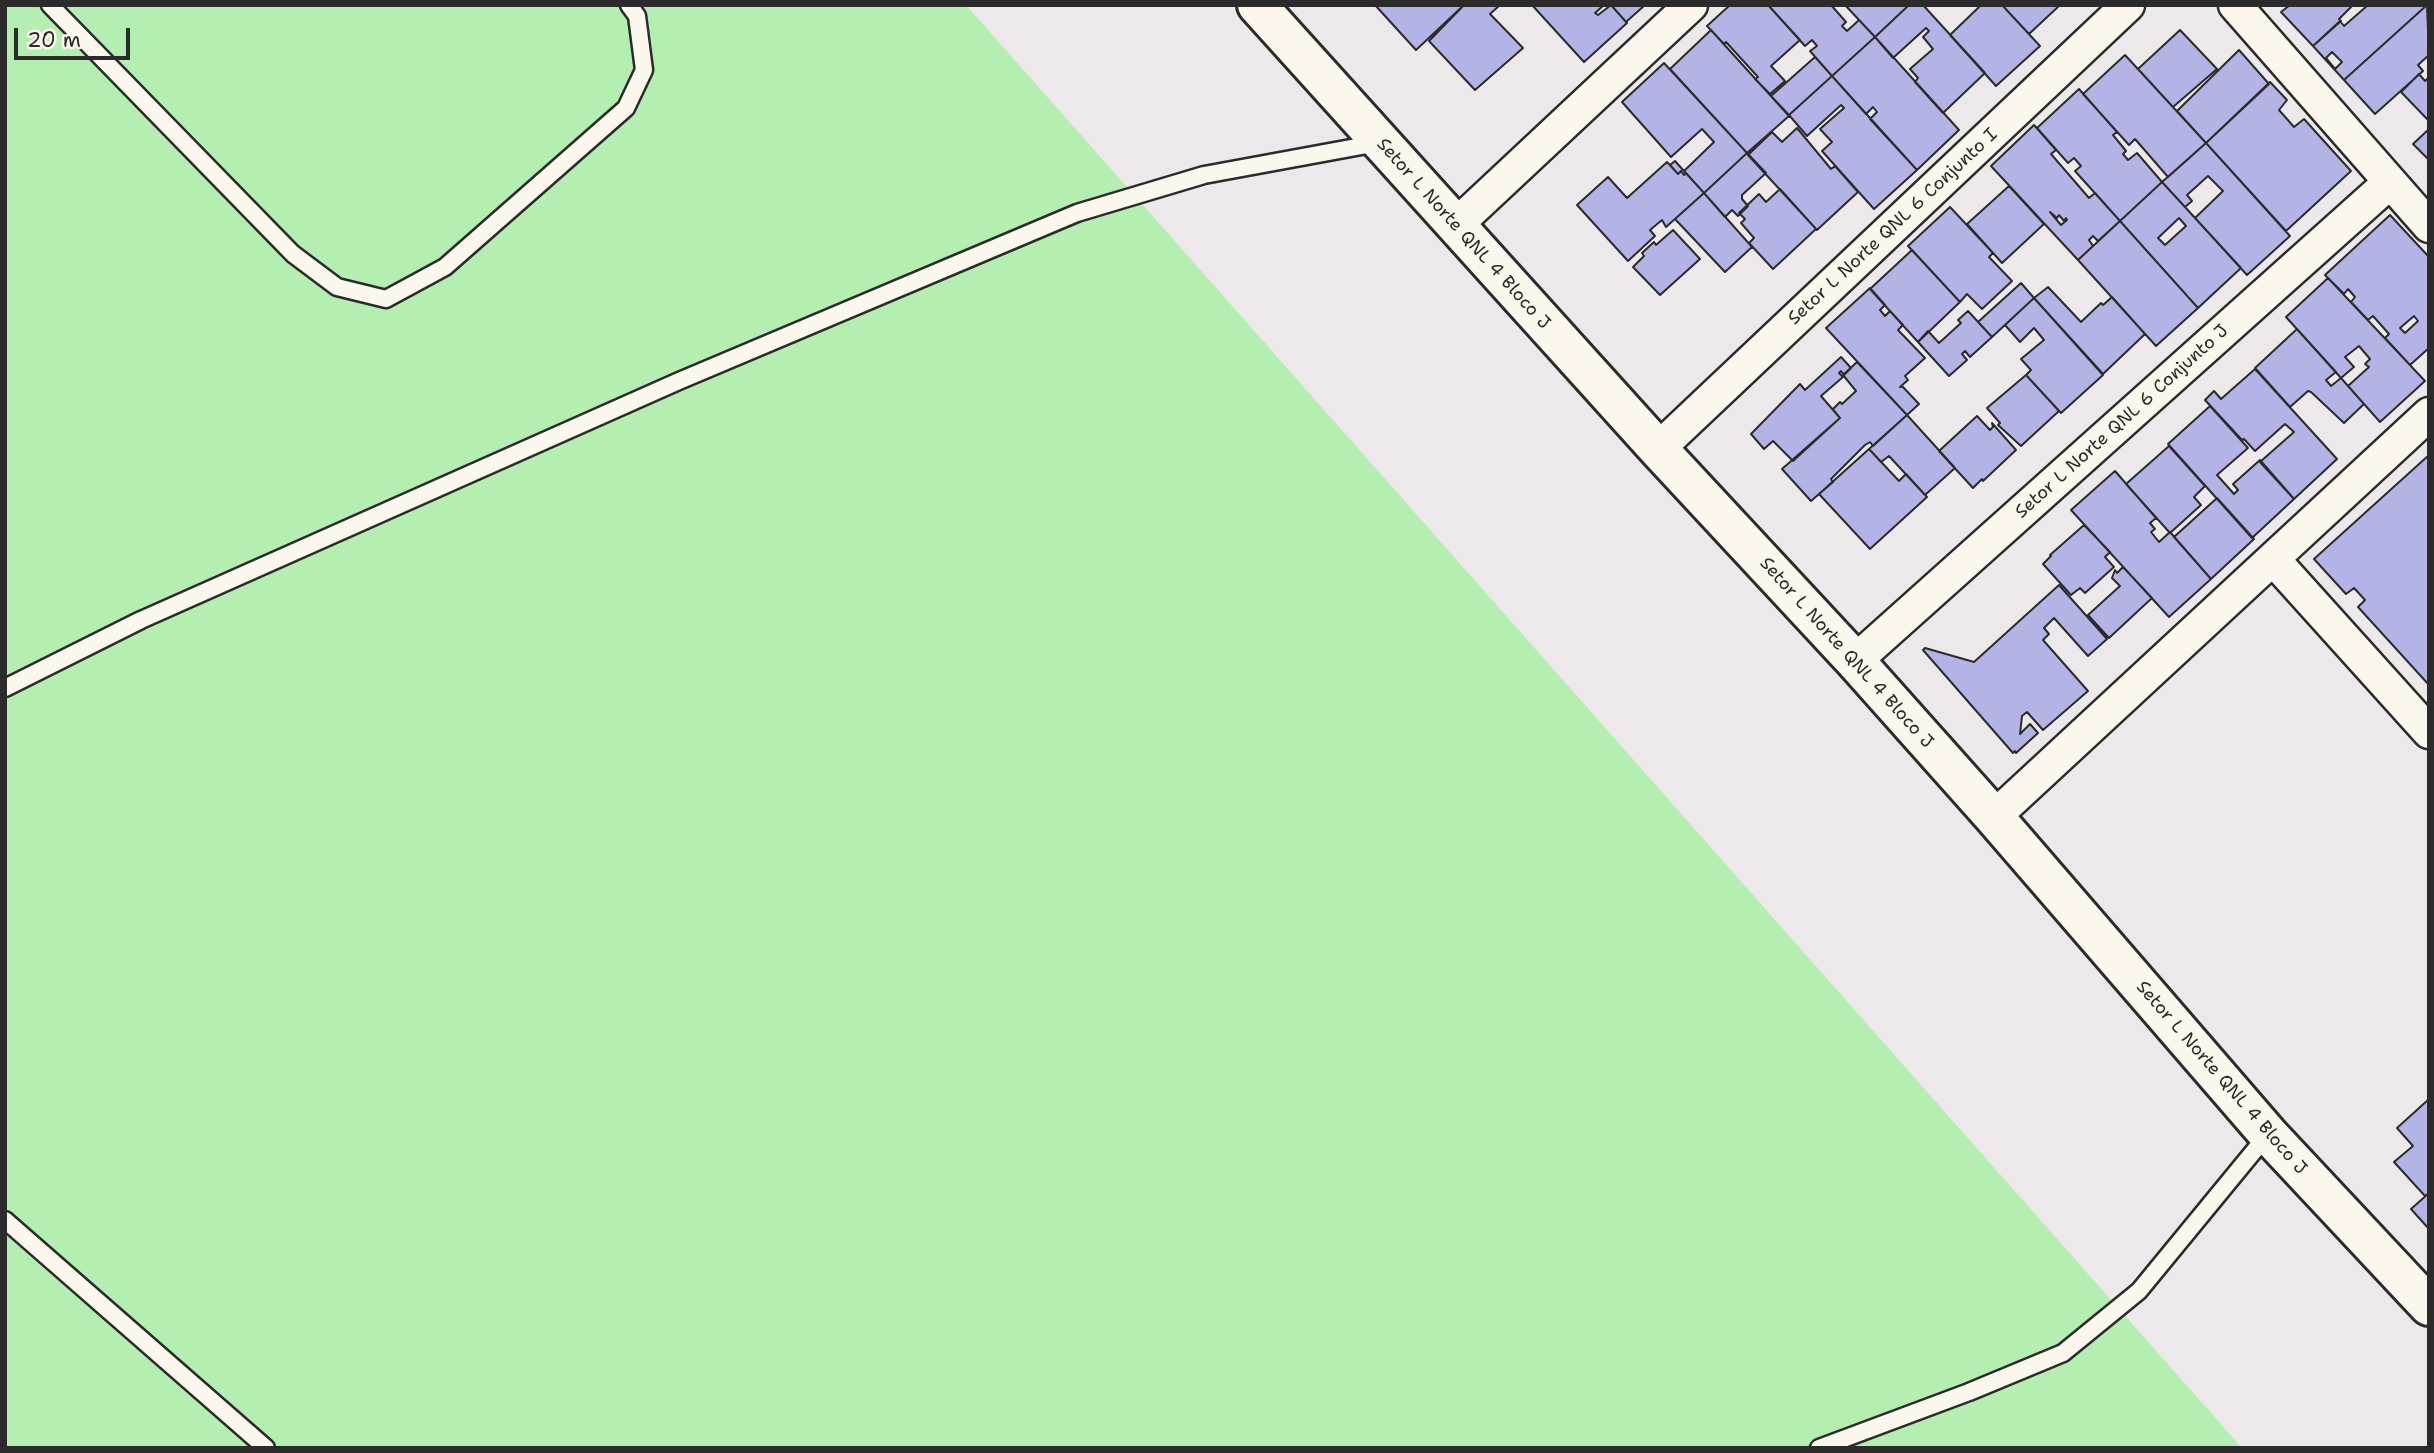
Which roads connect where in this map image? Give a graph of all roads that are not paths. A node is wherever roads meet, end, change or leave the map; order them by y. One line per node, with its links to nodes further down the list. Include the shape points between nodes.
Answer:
1 (50, 5): 2 (lane, via 293,254 337,287 386,299 444,267 626,108 644,70 636,16)
2 (629, 5)
3 (1256, 5): 7 (street, Setor L Norte QNL 4 Bloco J)
4 (1691, 5): 9 (street)
5 (2128, 5): 12 (street, Setor L Norte QNL 6 Conjunto I)
6 (2235, 5): 8 (street)
7 (1381, 143): 9 (street, Setor L Norte QNL 4 Bloco J); 15 (lane, via 1204,175 1077,213 604,414 141,620)
8 (2389, 183): 10 (street); 14 (street, Setor L Norte QNL 6 Conjunto J)
9 (1455, 225): 12 (street, Setor L Norte QNL 4 Bloco J)
10 (2429, 226)
11 (2429, 414): 13 (street)
12 (1658, 449): 14 (street, Setor L Norte QNL 4 Bloco J)
13 (2273, 559): 16 (street); 17 (street)
14 (1855, 661): 17 (street, Setor L Norte QNL 4 Bloco J)
15 (5, 688)
16 (2429, 732)
17 (1994, 817): 18 (street, Setor L Norte QNL 4 Bloco J)
18 (2268, 1134): 20 (street, Setor L Norte QNL 4 Bloco J); 22 (lane, via 2139,1291 2063,1353)
19 (5, 1220): 21 (lane)
20 (2429, 1306)
21 (266, 1448)
22 (1819, 1448)

